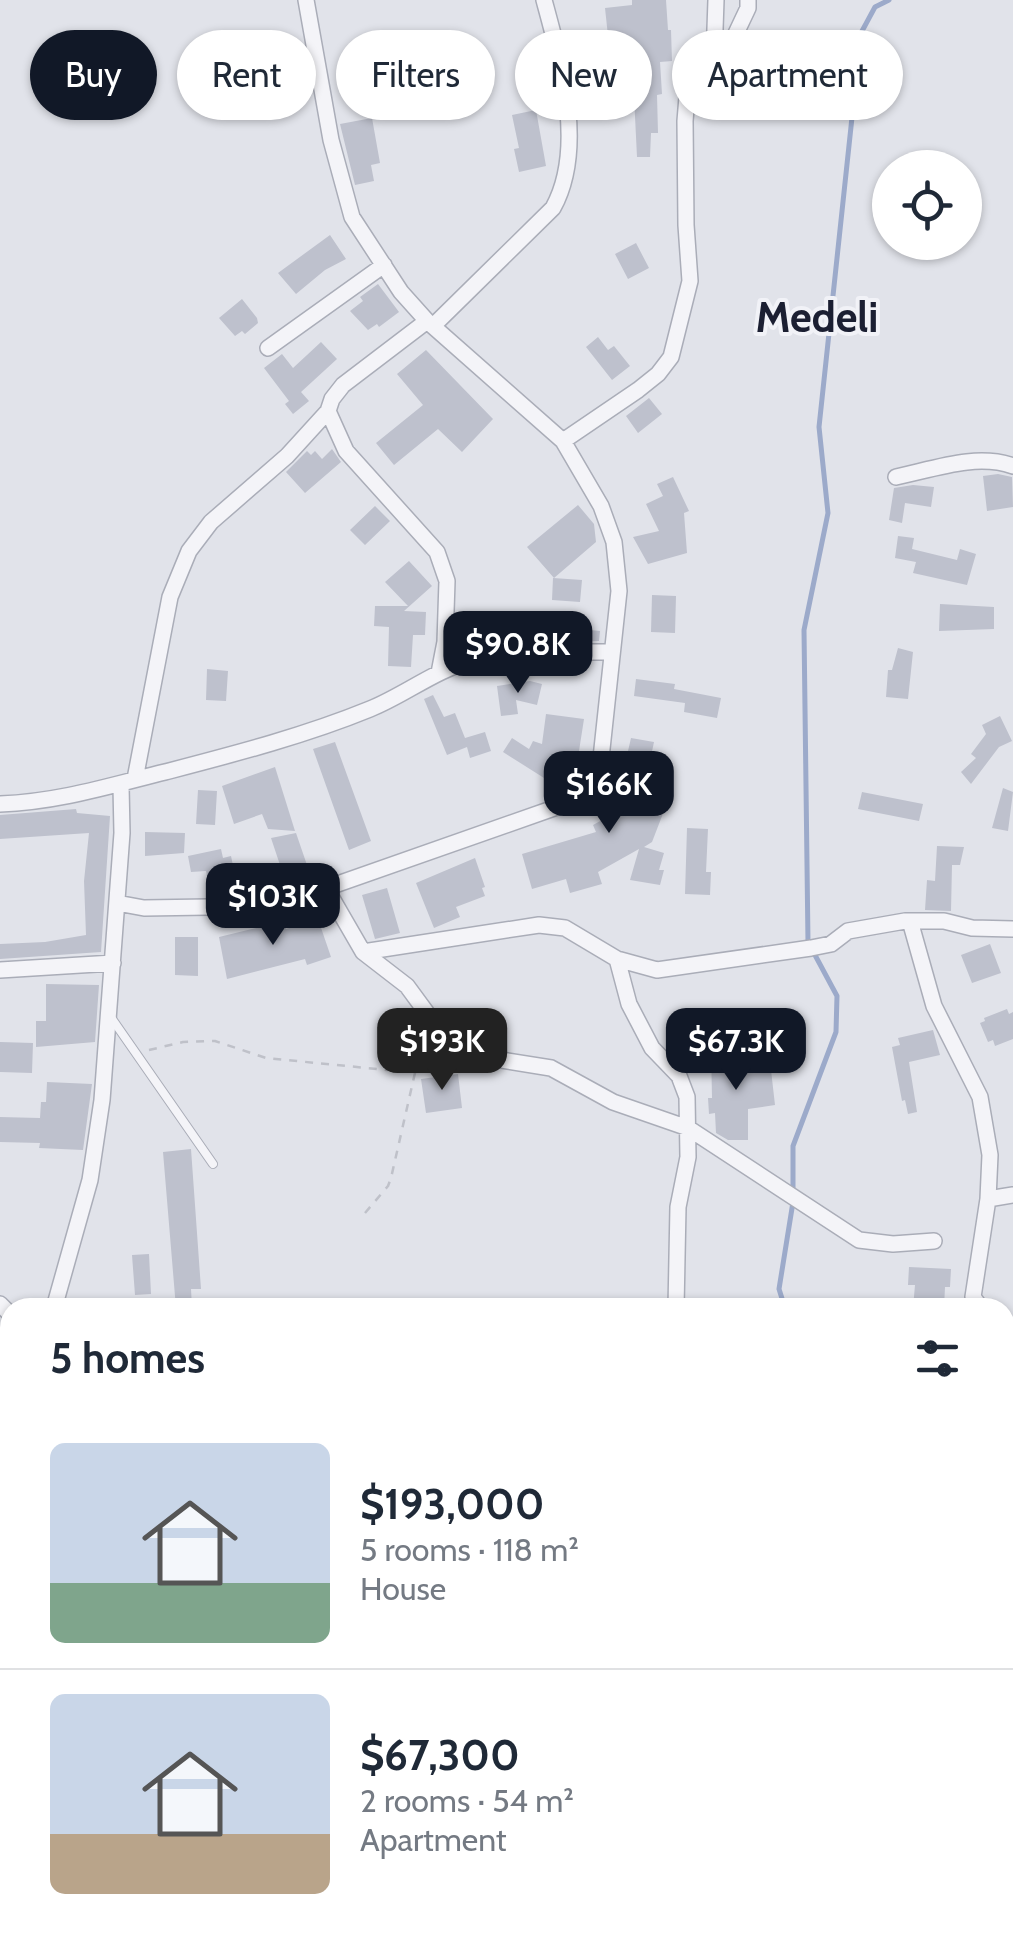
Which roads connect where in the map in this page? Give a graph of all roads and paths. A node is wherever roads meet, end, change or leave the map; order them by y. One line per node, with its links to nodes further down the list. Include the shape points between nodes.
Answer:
1 (306, 0): 8 (street, via 345,198)
2 (544, 0): 9 (street, via 565,102 570,154 564,188 553,208)
3 (716, 0): 5 (street)
4 (748, 0): 6 (street)
5 (715, 30)
6 (738, 30)
7 (684, 120): 12 (street, via 690,281 670,357 638,390)
8 (384, 265): 9 (street); 10 (street)
9 (430, 323): 11 (street, via 343,385); 12 (street)
10 (268, 348)
11 (328, 411): 16 (street, via 346,450 437,552 447,581); 17 (street, via 189,551 170,597)
12 (563, 442): 15 (street, via 614,542 619,591)
13 (1013, 466): 14 (street, via 973,461)
14 (896, 477)
15 (612, 652): 16 (street, via 510,654); 19 (street, via 600,758 580,792)
16 (439, 673): 17 (street, via 373,708 276,743)
17 (128, 782): 18 (street); 20 (street)
18 (0, 804)
19 (326, 888): 20 (street, via 276,906); 23 (street)
20 (117, 903): 25 (street)
21 (910, 921): 22 (street); 24 (street, via 848,931 832,944 672,970); 34 (street, via 934,1006 980,1097 990,1155)
22 (1013, 928)
23 (363, 952): 24 (street, via 539,924 566,928); 28 (street, via 407,986)
24 (617, 959): 31 (street, via 629,1004 652,1048 680,1076)
25 (113, 963): 26 (street); 27 (street)
26 (0, 970)
27 (110, 1016): 29 (lane); 37 (street, via 90,1180)
28 (443, 1034): 30 (path); 31 (street, via 483,1057 550,1068 612,1102)
29 (136, 1052): 30 (path, via 200,1040 266,1058 365,1069); 32 (lane)
30 (417, 1063): 35 (path, via 392,1178)
31 (688, 1128): 36 (street, via 859,1240); 38 (street)
32 (213, 1164)
33 (1013, 1196): 34 (street)
34 (988, 1199): 39 (street)
35 (364, 1212)
36 (934, 1241)
37 (57, 1298)
38 (676, 1298)
39 (974, 1298)

